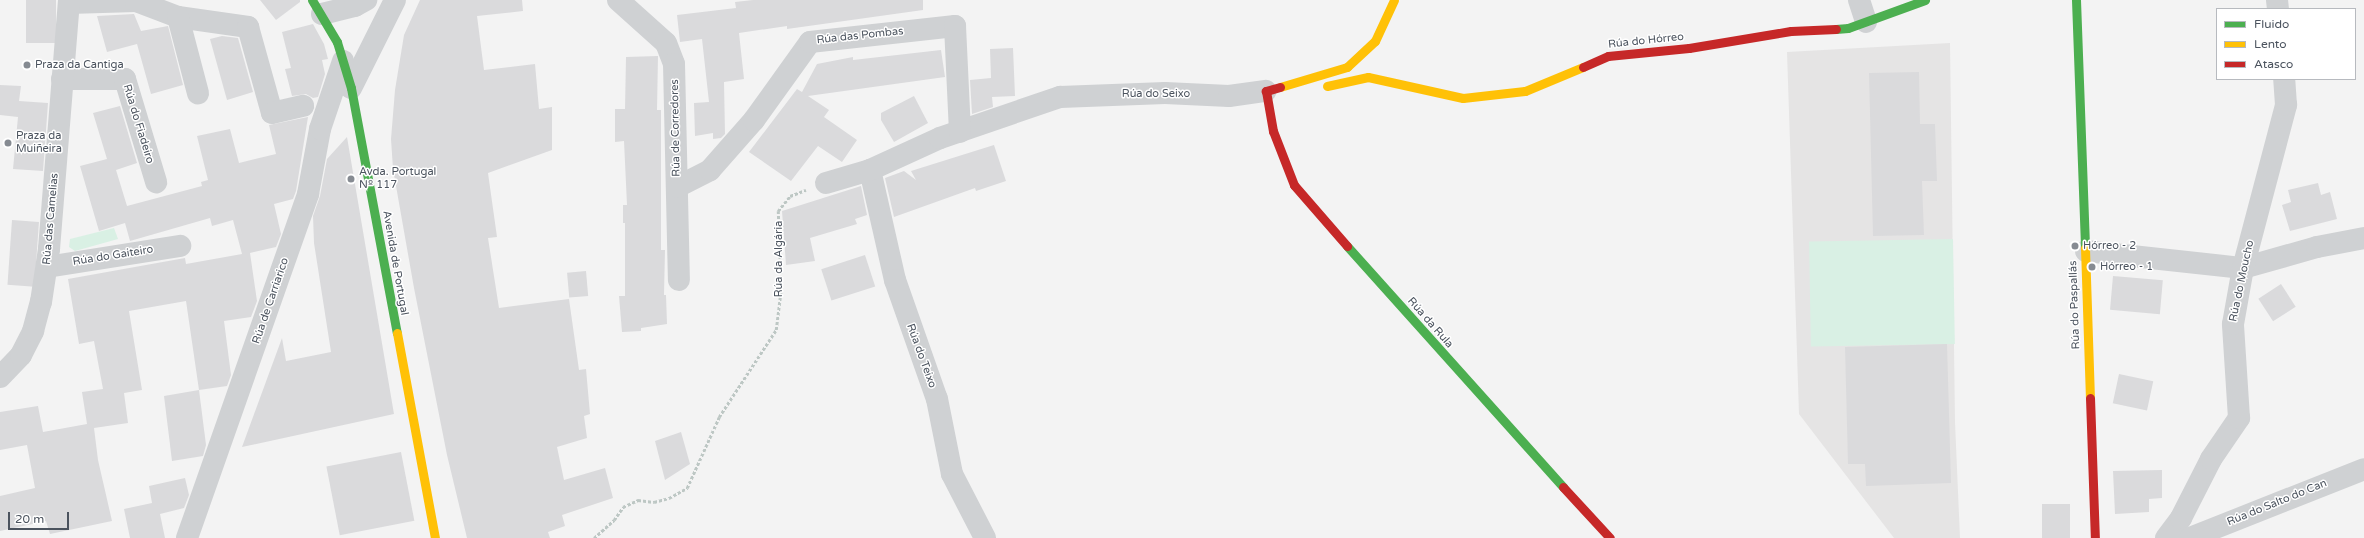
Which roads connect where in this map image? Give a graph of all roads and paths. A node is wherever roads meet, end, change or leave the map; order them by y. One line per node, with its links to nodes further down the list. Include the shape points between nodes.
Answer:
1 (366, 0): 9 (street, via 355,6)
2 (395, 0): 15 (street)
3 (618, 0): 24 (street, Rúa de Corredores, via 652,30 672,53)
4 (1394, 0): 18 (street, Rúa do Seixo, via 1375,41 1347,67)
5 (1859, 0): 11 (street)
6 (1925, 0): 11 (street, Rúa do Hórreo)
7 (2076, 0): 27 (street, Rúa do Paspallás)
8 (69, 2): 10 (street, via 136,1); 13 (street, Rúa das Camelias)
9 (317, 7): 12 (street, Avenida de Portugal)
10 (178, 17): 17 (street); 19 (street, via 248,27 272,113)
11 (1866, 22): 16 (street, Rúa do Hórreo, via 1848,28 1791,31 1689,48 1608,56 1525,91 1463,98 1368,77)
12 (343, 61): 15 (street, Avenida de Portugal); 33 (street, Rúa de Carriarico, via 320,129 308,194)
13 (62, 79): 22 (street, Rúa do Fiadeiro, via 125,79); 28 (street, Rúa das Camelias)
14 (2284, 80): 29 (street, Rúa do Moucho, via 2286,104)
15 (351, 88): 34 (street, Avenida de Portugal)
16 (1319, 88)
17 (198, 93)
18 (1270, 98): 20 (street, Rúa do Seixo, via 1165,93 1060,97); 37 (street, Rúa da Rula, via 1273,131 1294,184 1446,360)
19 (303, 106)
20 (960, 132): 21 (street); 24 (street, Rúa das Pombas, via 955,26 810,42 754,120 710,170)
21 (870, 170): 23 (street); 36 (street, Rúa do Teixo, via 895,280 937,400 952,474)
22 (156, 182)
23 (826, 183): 35 (path, Rúa da Algária, via 790,196 778,211 781,289 776,330 719,417 687,488 669,498 654,502 638,500 623,507 614,520)
24 (677, 187): 30 (street, Rúa de Corredores)
25 (2364, 238): 29 (street, via 2317,247)
26 (180, 246): 28 (street, Rúa do Gaiteiro)
27 (2086, 251): 29 (street); 38 (street, Rúa do Paspallás)
28 (47, 267): 31 (street, Rúa das Camelias, via 33,331 21,355)
29 (2243, 268): 39 (street, Rúa do Moucho, via 2233,324 2239,418 2211,460 2180,518)
30 (679, 280)
31 (0, 376)
32 (2364, 469): 40 (street, Rúa do Salto do Can)
33 (187, 538)
34 (435, 538)
35 (594, 538)
36 (985, 538)
37 (1610, 538)
38 (2095, 538)
39 (2166, 538)
40 (2190, 538)

